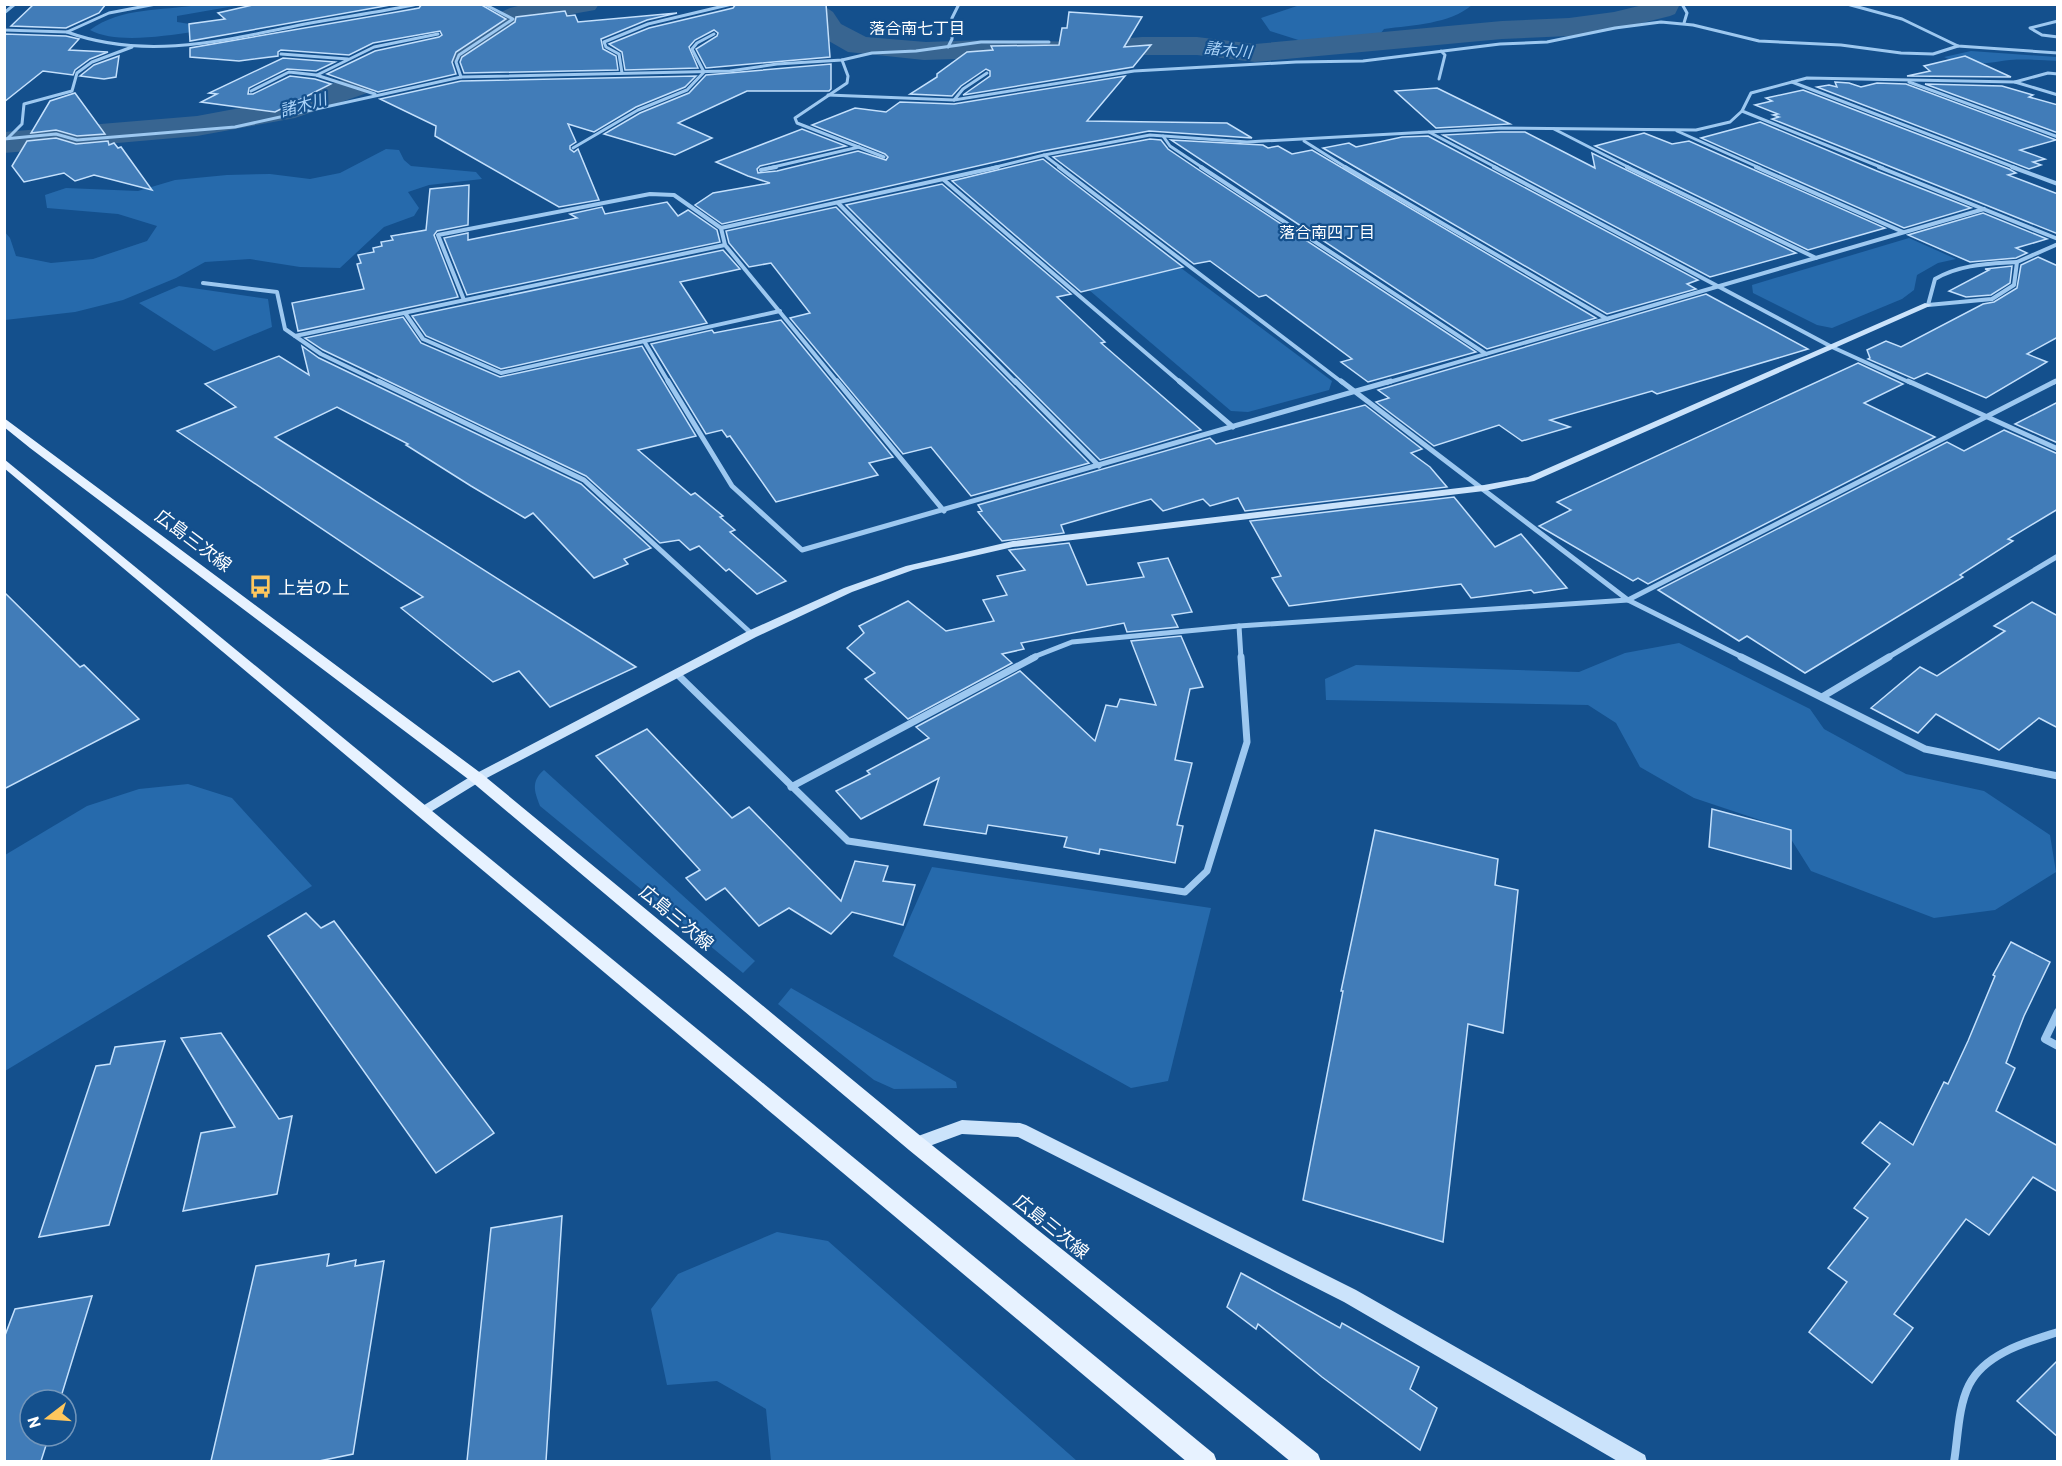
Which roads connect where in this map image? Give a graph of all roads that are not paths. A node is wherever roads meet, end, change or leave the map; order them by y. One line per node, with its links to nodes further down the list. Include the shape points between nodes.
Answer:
1 (15, 4): 9 (street)
2 (156, 4): 13 (street, via 109,13)
3 (418, 4): 18 (street, via 210,43)
4 (484, 4): 31 (street, via 513,19 459,55 456,62)
5 (732, 4): 27 (street, via 611,37 604,42 619,54)
6 (1682, 4): 11 (street, via 1687,13)
7 (1847, 4): 19 (street, via 1887,12)
8 (958, 5): 20 (street)
9 (4, 13)
10 (2058, 21): 16 (street, via 2030,28)
11 (1684, 22): 19 (street, via 1758,41 1920,54); 21 (street, via 1616,26 1584,37 1520,46 1500,44)
12 (4, 30): 13 (street)
13 (67, 32): 18 (street)
14 (438, 34): 24 (street, via 374,46)
15 (714, 34): 26 (street, via 692,49)
16 (2058, 37)
17 (1049, 42): 20 (street, via 999,41)
18 (135, 46): 47 (street, via 92,62 77,73 72,91 24,104 20,129)
19 (1958, 46): 22 (street)
20 (948, 47): 25 (street, via 872,53)
21 (1441, 51): 32 (street, via 1445,55); 40 (street, via 1329,63 1134,71)
22 (2058, 53)
23 (280, 54): 24 (street)
24 (349, 59): 30 (street)
25 (842, 60): 26 (street); 38 (street, via 847,83)
26 (704, 72): 27 (street); 50 (street, via 687,90 638,110)
27 (622, 73): 31 (street)
28 (987, 73): 40 (street)
29 (2058, 74): 35 (street)
30 (316, 75): 36 (street, via 289,72); 37 (street)
31 (461, 77): 37 (street)
32 (1439, 79)
33 (1906, 81): 34 (street, via 1807,78); 35 (street); 46 (street)
34 (1792, 82): 41 (street, via 1751,93); 55 (street)
35 (2015, 82): 39 (street)
36 (252, 91)
37 (375, 94): 47 (street, via 235,127 174,134)
38 (828, 95): 40 (street); 49 (street, via 795,118 797,123)
39 (2058, 95)
40 (954, 100)
41 (1742, 111): 43 (street, via 1730,122); 57 (street)
42 (1554, 129): 43 (street); 44 (street); 63 (street)
43 (1675, 130): 59 (street)
44 (1428, 132): 48 (street); 66 (street)
45 (1163, 136): 48 (street, via 1247,142); 51 (street, via 1150,135); 75 (street, via 1170,146)
46 (2058, 137)
47 (6, 139)
48 (1304, 141): 71 (street)
49 (858, 147): 52 (street); 53 (street)
50 (573, 148)
51 (1044, 155): 54 (street); 77 (street)
52 (884, 157)
53 (761, 170)
54 (945, 180): 56 (street); 80 (street)
55 (2058, 184)
56 (838, 203): 58 (street); 83 (street)
57 (1984, 209): 59 (street); 60 (street)
58 (721, 228): 61 (street); 67 (street, via 674,195 650,194 438,234)
59 (1904, 232): 63 (street)
60 (2058, 239)
61 (725, 244): 67 (street); 69 (street)
62 (2058, 244): 64 (street)
63 (1817, 258): 66 (street)
64 (2017, 262): 68 (street, via 1949,270 1935,279); 68 (street, via 2014,285 1992,299)
65 (203, 283): 72 (street, via 277,292 285,329)
66 (1719, 287): 71 (street); 74 (street)
67 (464, 300): 70 (street)
68 (1928, 305): 74 (street)
69 (780, 311): 73 (street); 85 (street)
70 (405, 313): 72 (street); 73 (street, via 423,339 501,373)
71 (1607, 319): 75 (street)
72 (295, 336): 89 (street, via 321,354 584,480)
73 (644, 341): 85 (street, via 732,486 802,550)
74 (1832, 347): 78 (street); 84 (street, via 1532,479)
75 (1486, 354): 77 (street)
76 (2058, 380): 78 (street)
77 (1356, 391): 80 (street); 84 (street)
78 (1987, 417): 81 (street); 87 (street)
79 (4, 421): 93 (main road, 広島三次線)
80 (1233, 427): 83 (street)
81 (2058, 449)
82 (4, 462): 95 (main road)
83 (1099, 466): 85 (street)
84 (1484, 488): 87 (street); 89 (street, via 1013,544 910,568 848,590)
85 (944, 511)
86 (2058, 556): 91 (street)
87 (1628, 600): 88 (street); 91 (street)
88 (1239, 626): 94 (street, via 1072,642 1027,660); 94 (street, via 1247,742 1207,871 1185,892 848,841)
89 (752, 634): 90 (street)
90 (677, 674): 93 (street); 94 (street)
91 (1822, 698): 92 (street, via 1925,749)
92 (2058, 776)
93 (477, 778): 95 (street); 98 (main road, 広島三次線)
94 (791, 788)
95 (425, 810): 100 (main road)
96 (2058, 1012): 97 (street, via 2045,1039)
97 (2058, 1046)
98 (916, 1144): 101 (main road, 広島三次線); 102 (street, via 962,1127 1020,1130 1350,1296)
99 (2058, 1332): 103 (street, via 2013,1346 1991,1361 1969,1385)
100 (1206, 1461)
101 (1310, 1461)
102 (1638, 1461)
103 (1954, 1461)

